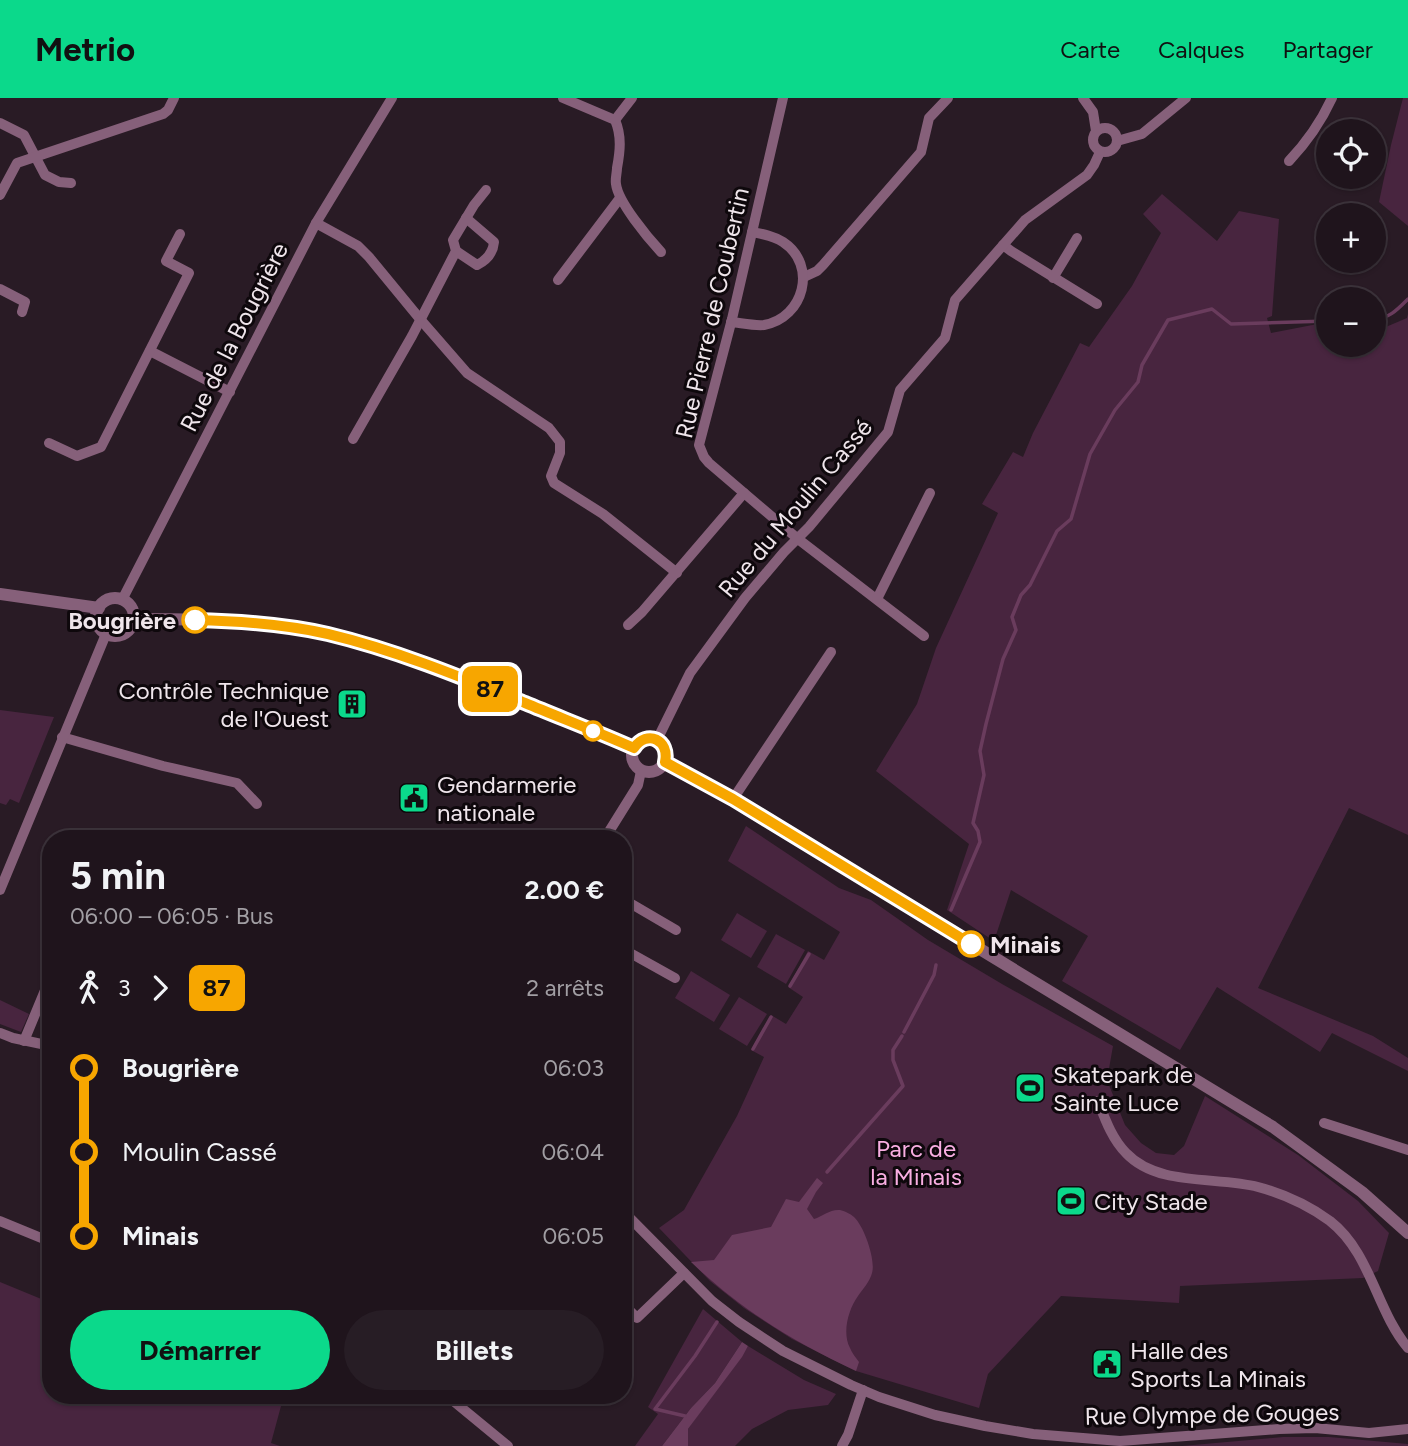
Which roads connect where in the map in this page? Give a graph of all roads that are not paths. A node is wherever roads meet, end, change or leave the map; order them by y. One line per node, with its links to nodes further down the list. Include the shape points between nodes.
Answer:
1 (174, 98): 15 (street, via 163,114)
2 (392, 98): 22 (street, Rue de la Bougrière)
3 (563, 98): 10 (street)
4 (632, 98): 10 (street)
5 (783, 98): 23 (street, Rue Pierre de Coubertin)
6 (1083, 98): 12 (street, via 1093,112)
7 (1186, 98): 13 (street, via 1142,134)
8 (1332, 98): 16 (street, via 1323,118)
9 (942, 100): 29 (street, via 929,118 921,152 823,265)
10 (615, 120): 20 (street, via 620,132 615,183)
11 (0, 122): 15 (street, via 24,135)
12 (1097, 131): 13 (street, via 1109,129); 14 (street, via 1093,142)
13 (1117, 141): 14 (street, via 1112,151)
14 (1100, 152): 26 (street, Rue du Moulin Cassé, via 1087,175 1026,220)
15 (36, 156): 17 (street, via 45,175); 19 (street, via 17,163)
16 (1289, 161)
17 (71, 183)
18 (486, 190): 21 (street)
19 (0, 195)
20 (620, 198): 28 (street); 31 (street)
21 (467, 218): 27 (street, via 453,240); 27 (street, via 495,242 494,249 477,265)
22 (316, 223): 35 (street, via 358,246); 38 (street, Rue de la Bougrière)
23 (752, 232): 29 (street, via 784,243 796,254); 36 (street, Rue Pierre de Coubertin)
24 (180, 234): 37 (street, via 166,261 189,272)
25 (1077, 239): 30 (street)
26 (1003, 245): 30 (street); 43 (street, Rue du Moulin Cassé, via 955,300 945,338 901,390 888,432)
27 (456, 251): 35 (street)
28 (661, 252)
29 (804, 277): 36 (street, via 800,298 777,321 762,325)
30 (1053, 278): 33 (street)
31 (558, 280)
32 (0, 289): 34 (street, via 25,302)
33 (1097, 304)
34 (22, 312)
35 (420, 319): 39 (street); 44 (street, via 467,373 549,428 560,442 551,476 554,483 604,514)
36 (731, 321): 41 (street, Rue Pierre de Coubertin, via 699,445 704,457)
37 (150, 351): 38 (street); 40 (street, via 101,447 78,456)
38 (230, 392): 47 (street, Rue de la Bougrière)
39 (352, 439)
40 (49, 443)
41 (744, 493): 43 (street, Rue Pierre de Coubertin); 44 (street)
42 (930, 493): 46 (street)
43 (797, 539): 46 (street, Rue Pierre de Coubertin); 55 (street, Rue du Moulin Cassé, via 748,594 690,673)
44 (677, 573): 50 (street)
45 (0, 594): 48 (street)
46 (877, 599): 52 (street, Rue Pierre de Coubertin)
47 (122, 600): 48 (street, via 106,601); 49 (street, via 131,607)
48 (99, 608): 51 (street, via 96,620)
49 (134, 619): 51 (street, via 122,635); 56 (street, via 232,620 328,634 462,678)
50 (628, 625)
51 (106, 634): 54 (street)
52 (924, 636)
53 (831, 652): 59 (street)
54 (62, 737): 60 (street, via 236,783); 62 (street)
55 (657, 740): 56 (street, via 646,738); 57 (street, via 666,752)
56 (634, 748): 58 (street, via 634,764)
57 (665, 762): 58 (street, via 652,772); 59 (street)
58 (641, 771): 61 (street, via 638,785)
59 (733, 799): 76 (street, via 1273,1127 1362,1192)
60 (257, 804)
61 (610, 830)
62 (0, 890)
63 (632, 904): 64 (street)
64 (676, 930)
65 (632, 954): 66 (street)
66 (675, 978)
67 (42, 998): 69 (street)
68 (0, 1033): 69 (street)
69 (24, 1041): 70 (street)
70 (42, 1044)
71 (1098, 1101): 80 (street, via 1111,1132 1141,1165 1199,1180 1256,1186 1300,1201 1332,1223 1353,1245 1396,1334)
72 (1324, 1123): 73 (street)
73 (1408, 1150)
74 (632, 1220): 78 (street, Rue Olympe de Gouges)
75 (0, 1221): 77 (street)
76 (1408, 1233)
77 (42, 1238)
78 (684, 1273): 79 (street, via 637,1318); 81 (street, Rue Olympe de Gouges, via 712,1301 768,1342)
79 (632, 1313)
80 (1408, 1348)
81 (863, 1390): 83 (street, Rue Olympe de Gouges, via 946,1417 1081,1439 1132,1440 1279,1429 1369,1433); 85 (street)
82 (457, 1404): 84 (street)
83 (1408, 1429)
84 (508, 1446)
85 (842, 1446)

